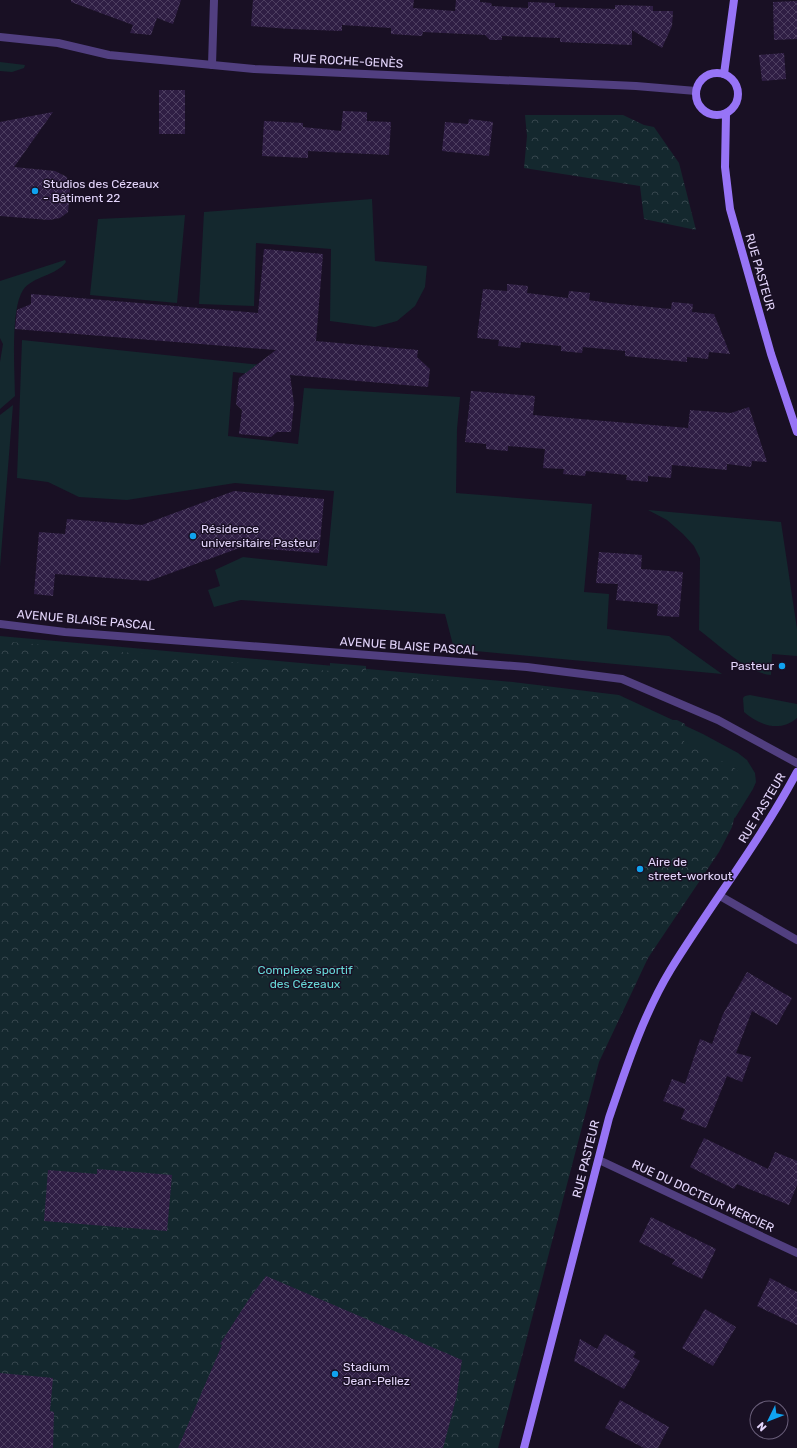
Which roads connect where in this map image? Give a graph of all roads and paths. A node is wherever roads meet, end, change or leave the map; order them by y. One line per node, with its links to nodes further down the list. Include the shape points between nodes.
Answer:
1 (214, 0): 4 (street)
2 (734, 0): 5 (main road)
3 (0, 37): 4 (street, RUE ROCHE-GENÈS, via 58,42 109,55)
4 (212, 65): 6 (street, RUE ROCHE-GENÈS)
5 (724, 74): 6 (main road, via 706,76); 7 (main road, via 736,83 739,97)
6 (696, 91): 7 (main road, via 696,98 702,109 713,116)
7 (726, 114): 8 (main road, RUE PASTEUR, via 725,167 730,209 771,354)
8 (797, 432)
9 (0, 624): 10 (street, AVENUE BLAISE PASCAL, via 65,632 527,667 622,679 718,720)
10 (797, 763)
11 (797, 772): 12 (main road, RUE PASTEUR, via 777,808)
12 (720, 896): 13 (street); 14 (main road, RUE PASTEUR, via 671,970 654,1003 627,1065)
13 (797, 940)
14 (598, 1160): 15 (street, RUE DU DOCTEUR MERCIER); 16 (main road, RUE PASTEUR)
15 (797, 1253)
16 (524, 1448)

